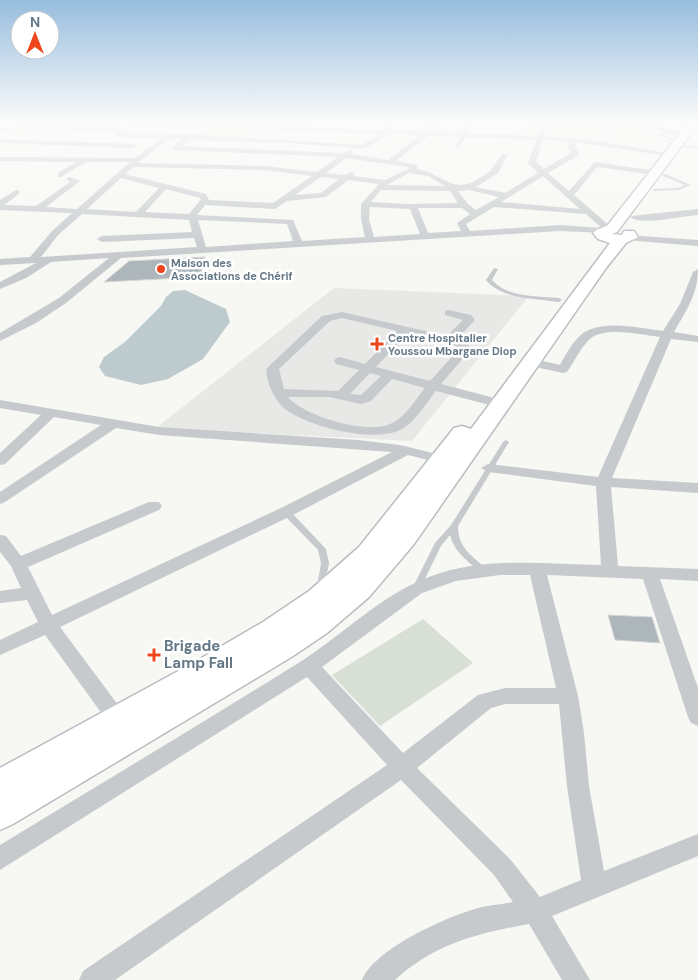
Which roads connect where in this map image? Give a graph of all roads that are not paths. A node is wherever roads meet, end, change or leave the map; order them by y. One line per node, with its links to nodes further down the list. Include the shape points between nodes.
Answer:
1 (76, 168): 35 (street, via 65,177 76,181)
2 (129, 168): 17 (street)
3 (299, 168): 15 (street)
4 (329, 168): 15 (street)
5 (360, 168): 18 (street)
6 (496, 168): 21 (street)
7 (538, 168): 14 (street)
8 (552, 168): 14 (street)
9 (592, 168): 25 (street)
10 (619, 168): 16 (street)
11 (662, 168): 16 (main road)
12 (663, 168): 16 (main road)
13 (414, 170): 19 (street); 22 (street, via 437,177)
14 (544, 173): 25 (street); 26 (street)
15 (320, 174): 18 (street); 27 (street)
16 (659, 174): 23 (main road); 23 (lane, via 689,185 679,189); 43 (main road)
17 (122, 176): 20 (street); 36 (street)
18 (347, 177): 19 (street); 27 (street, via 322,195)
19 (382, 184): 22 (street); 29 (street, via 369,194)
20 (165, 186): 28 (street, via 203,196); 39 (street)
21 (469, 188): 22 (street); 26 (street)
22 (452, 189): 32 (street)
23 (654, 190): 43 (main road)
24 (16, 192): 31 (street)
25 (570, 195): 37 (street)
26 (507, 196): 30 (street)
27 (282, 199): 33 (street)
28 (202, 202): 33 (street); 41 (street)
29 (365, 204): 34 (street); 49 (street, via 364,225)
30 (494, 204): 37 (street); 40 (street)
31 (0, 205): 35 (street)
32 (462, 205): 34 (street); 40 (street)
33 (275, 206): 42 (street, via 283,211)
34 (411, 206): 47 (street)
35 (38, 209): 36 (street)
36 (79, 212): 39 (street); 55 (street, via 55,233)
37 (588, 212): 43 (street)
38 (698, 212): 43 (street, via 646,218)
39 (139, 214): 41 (street)
40 (477, 214): 45 (street, via 461,223)
41 (192, 216): 44 (street); 46 (street)
42 (283, 220): 44 (street); 51 (street, via 290,222)
43 (617, 232): 45 (street, via 560,228); 50 (street); 60 (main road); 69 (main road, via 600,266)
44 (250, 233): 51 (street); 52 (street)
45 (467, 234): 47 (street)
46 (196, 235): 48 (street); 52 (street)
47 (425, 236): 49 (street)
48 (102, 239)
49 (370, 239): 51 (street)
50 (698, 242)
51 (298, 243)
52 (202, 249): 53 (street)
53 (119, 254): 54 (street); 65 (street, via 94,278)
54 (50, 258): 55 (street); 59 (street)
55 (33, 260): 56 (street)
56 (0, 262)
57 (496, 269): 60 (lane, via 489,280 492,286 516,294)
58 (698, 274): 61 (street)
59 (0, 286)
60 (559, 300): 75 (main road)
61 (692, 304): 64 (street)
62 (449, 313): 67 (street, via 469,320)
63 (404, 330): 67 (street); 70 (street); 73 (street, via 342,315 326,318 273,368)
64 (666, 336): 66 (street); 69 (street, via 626,330 594,332 576,348 563,369); 84 (street)
65 (0, 338)
66 (698, 339)
67 (450, 340): 72 (street, via 465,349)
68 (340, 361): 70 (street)
69 (530, 362): 75 (main road)
70 (368, 368): 71 (street); 74 (street)
71 (390, 374): 72 (street); 74 (street, via 366,398 361,400)
72 (433, 386): 73 (street, via 399,425 387,430 336,426 301,413); 75 (street)
73 (280, 393): 74 (street)
74 (342, 395)
75 (493, 402): 81 (main road); 109 (main road, via 405,538 359,590 328,616 282,647)
76 (0, 404): 77 (street)
77 (52, 412): 78 (street); 82 (street)
78 (115, 422): 80 (street, via 159,431); 86 (street)
79 (506, 442): 83 (lane)
80 (406, 450): 81 (street); 88 (street)
81 (440, 460): 100 (main road, via 369,554)
82 (0, 461)
83 (488, 468): 84 (street); 89 (lane)
84 (603, 482): 85 (street); 94 (street)
85 (698, 488)
86 (0, 499)
87 (154, 506): 91 (street)
88 (286, 512): 100 (lane, via 322,549 325,563); 101 (street)
89 (454, 526): 93 (lane, via 453,534 459,548); 97 (lane, via 438,545)
90 (0, 540): 91 (street)
91 (18, 564): 98 (street)
92 (537, 569): 93 (street); 94 (street); 104 (street)
93 (484, 571): 97 (street, via 444,578)
94 (610, 571): 95 (street)
95 (649, 572): 96 (street); 105 (street)
96 (698, 575)
97 (416, 589): 103 (street)
98 (32, 593): 99 (street); 101 (street)
99 (0, 597)
100 (319, 599): 106 (main road, via 266,635)
101 (48, 625): 102 (street); 106 (street)
102 (0, 648)
103 (309, 666): 107 (street); 111 (street)
104 (568, 696): 107 (street, via 505,696 485,701); 112 (street)
105 (698, 717)
106 (117, 719): 108 (main road)
107 (402, 767): 113 (street, via 502,867); 114 (street)
108 (0, 787)
109 (0, 812)
110 (698, 845): 112 (street)
111 (0, 858)
112 (594, 885): 113 (street)
113 (535, 910): 115 (street, via 481,920 442,935 404,954); 116 (street)
114 (92, 980)
115 (375, 980)
116 (577, 980)

